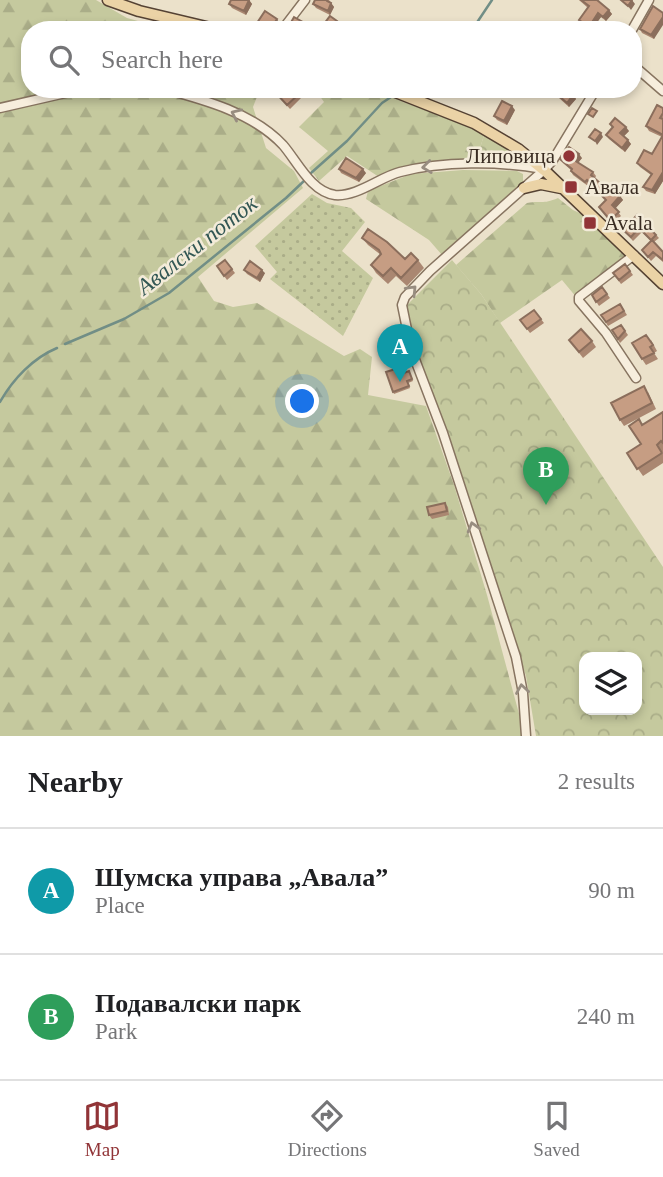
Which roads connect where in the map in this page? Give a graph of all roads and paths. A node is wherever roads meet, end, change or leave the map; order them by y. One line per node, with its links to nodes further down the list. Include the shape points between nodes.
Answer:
1 (108, 0): 4 (main road)
2 (305, 0): 5 (street)
3 (649, 0): 6 (street)
4 (181, 21)
5 (289, 21)
6 (637, 21)
7 (642, 73): 8 (street)
8 (663, 91)
9 (44, 98): 13 (street)
10 (193, 98): 14 (street, one-way to 10, via 415,169 350,193 332,194 319,189 260,125)
11 (411, 98): 14 (main road, via 495,134)
12 (590, 98): 15 (street)
13 (0, 108)
14 (523, 163): 15 (main road); 16 (street, via 528,174)
15 (544, 170): 16 (street); 17 (main road)
16 (525, 187): 17 (main road, via 547,184); 21 (street, one-way to 16, via 516,657 411,349 402,305 430,271)
17 (568, 192): 18 (main road)
18 (634, 255): 19 (main road); 20 (street, via 579,301)
19 (663, 284)
20 (636, 378)
21 (526, 736)

